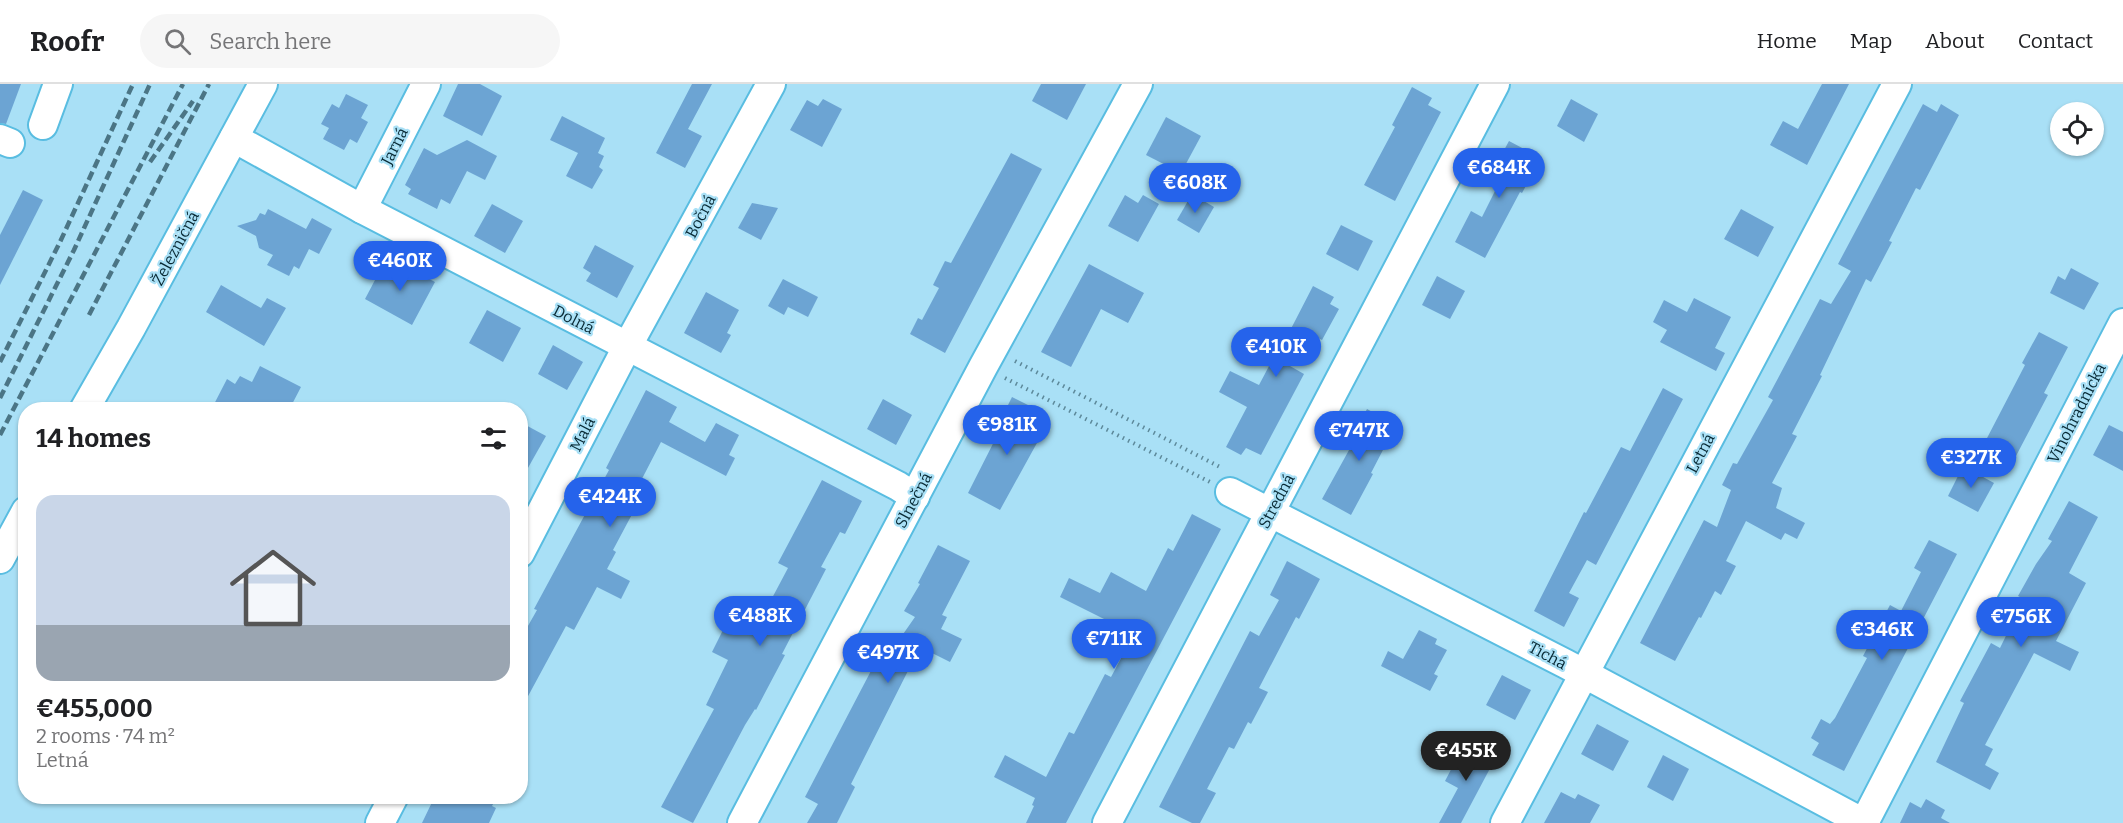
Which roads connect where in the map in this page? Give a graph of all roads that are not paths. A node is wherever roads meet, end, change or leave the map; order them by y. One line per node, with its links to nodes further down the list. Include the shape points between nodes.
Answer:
1 (58, 84): 8 (street)
2 (263, 84): 9 (street, Železničná)
3 (426, 84): 10 (street, Jarná)
4 (771, 84): 12 (street, Bočná)
5 (1138, 84): 15 (street, Slnečná)
6 (1495, 84): 16 (street, Stredná)
7 (1897, 84): 20 (street, Letná)
8 (43, 124)
9 (234, 138): 10 (street, Dolná); 13 (street, Železničná)
10 (363, 209): 12 (street, Dolná)
11 (2123, 323): 26 (street, Vinohradnícka)
12 (627, 346): 15 (street, Dolná); 18 (street, Malá)
13 (89, 402)
14 (1231, 483): 16 (street, Tichá)
15 (915, 497): 23 (street, Slnečná)
16 (1270, 513): 20 (street, Tichá); 24 (street, Stredná)
17 (18, 526): 19 (street)
18 (528, 538)
19 (0, 559)
20 (1583, 674): 25 (street, Letná); 26 (street, Tichá)
21 (390, 804): 22 (street)
22 (380, 823)
23 (742, 823)
24 (1107, 823)
25 (1505, 823)
26 (1864, 823)

